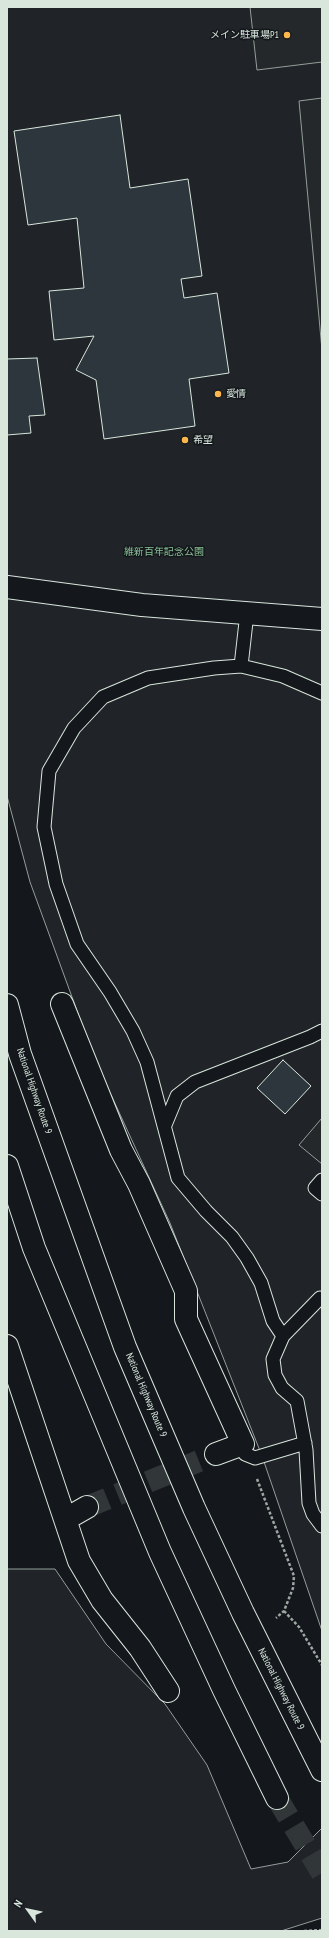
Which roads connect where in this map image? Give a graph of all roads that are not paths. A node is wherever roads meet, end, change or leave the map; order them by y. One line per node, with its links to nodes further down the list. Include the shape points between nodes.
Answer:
1 (7, 587): 2 (main road, via 142,605)
2 (247, 613): 3 (main road); 4 (lane)
3 (322, 619)
4 (241, 666): 5 (lane, via 282,676); 9 (lane, via 148,678 103,697 74,728 49,771 44,827 56,884 77,944 110,992 133,1031 147,1062)
5 (322, 693)
6 (62, 1004): 17 (main road, via 121,1150 139,1184 186,1291 186,1319)
7 (7, 1005): 23 (main road, National Highway Route 9, via 20,1054 125,1347 194,1508 252,1632)
8 (322, 1031): 9 (lane, via 195,1082 177,1096)
9 (164, 1125): 14 (lane, via 178,1178 232,1237 247,1258 261,1283 273,1321)
10 (7, 1166): 24 (main road, via 34,1248 160,1552)
11 (322, 1180): 12 (lane, via 315,1188)
12 (322, 1194)
13 (320, 1298): 14 (lane)
14 (284, 1336): 16 (lane, via 274,1359 275,1375 282,1388 298,1401)
15 (7, 1346): 20 (main road)
16 (305, 1443): 17 (lane, via 255,1458); 21 (lane, via 309,1503)
17 (244, 1449): 18 (main road)
18 (216, 1454)
19 (87, 1506): 20 (main road)
20 (66, 1519): 22 (main road, via 83,1568 102,1600 140,1648)
21 (322, 1526)
22 (168, 1691)
23 (322, 1770)
24 (277, 1798)

